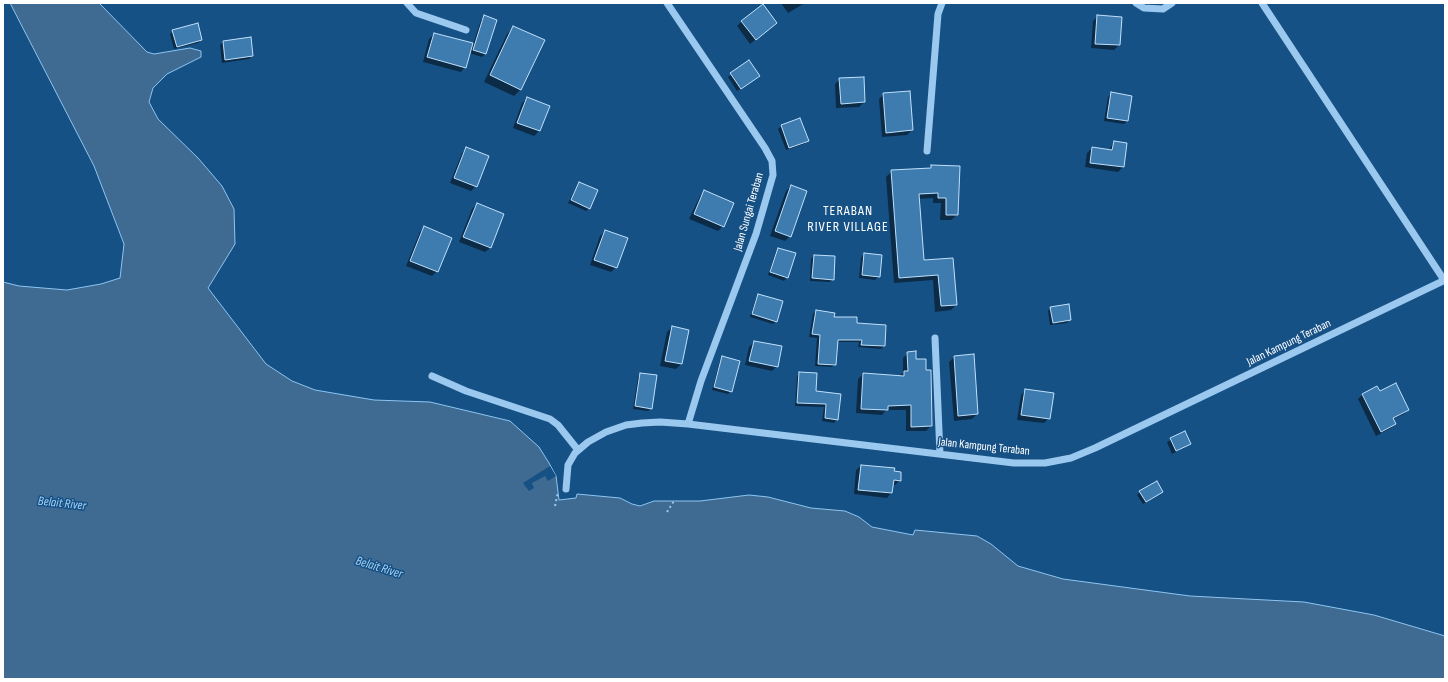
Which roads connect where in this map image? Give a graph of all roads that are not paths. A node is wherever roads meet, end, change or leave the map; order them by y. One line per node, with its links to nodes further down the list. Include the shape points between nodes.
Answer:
1 (407, 3): 7 (street, via 416,13)
2 (667, 3): 12 (street, Jalan Sungai Teraban, via 766,148 772,161 773,175 756,234 701,381)
3 (942, 3): 8 (street, via 938,14)
4 (1136, 3): 5 (street, via 1144,8 1163,9)
5 (1172, 3)
6 (1262, 3): 9 (street)
7 (466, 30)
8 (927, 152)
9 (1444, 280): 14 (street, Jalan Kampung Teraban, via 1071,458 1045,463 1014,463)
10 (935, 338): 14 (street)
11 (432, 376): 13 (street, via 466,392 550,419)
12 (688, 424): 13 (street, Jalan Kampung Teraban, via 660,422 626,425 606,432); 14 (street, Jalan Kampung Teraban)
13 (578, 450): 15 (street, Jalan Kampung Teraban, via 568,465)
14 (940, 454)
15 (566, 489)

